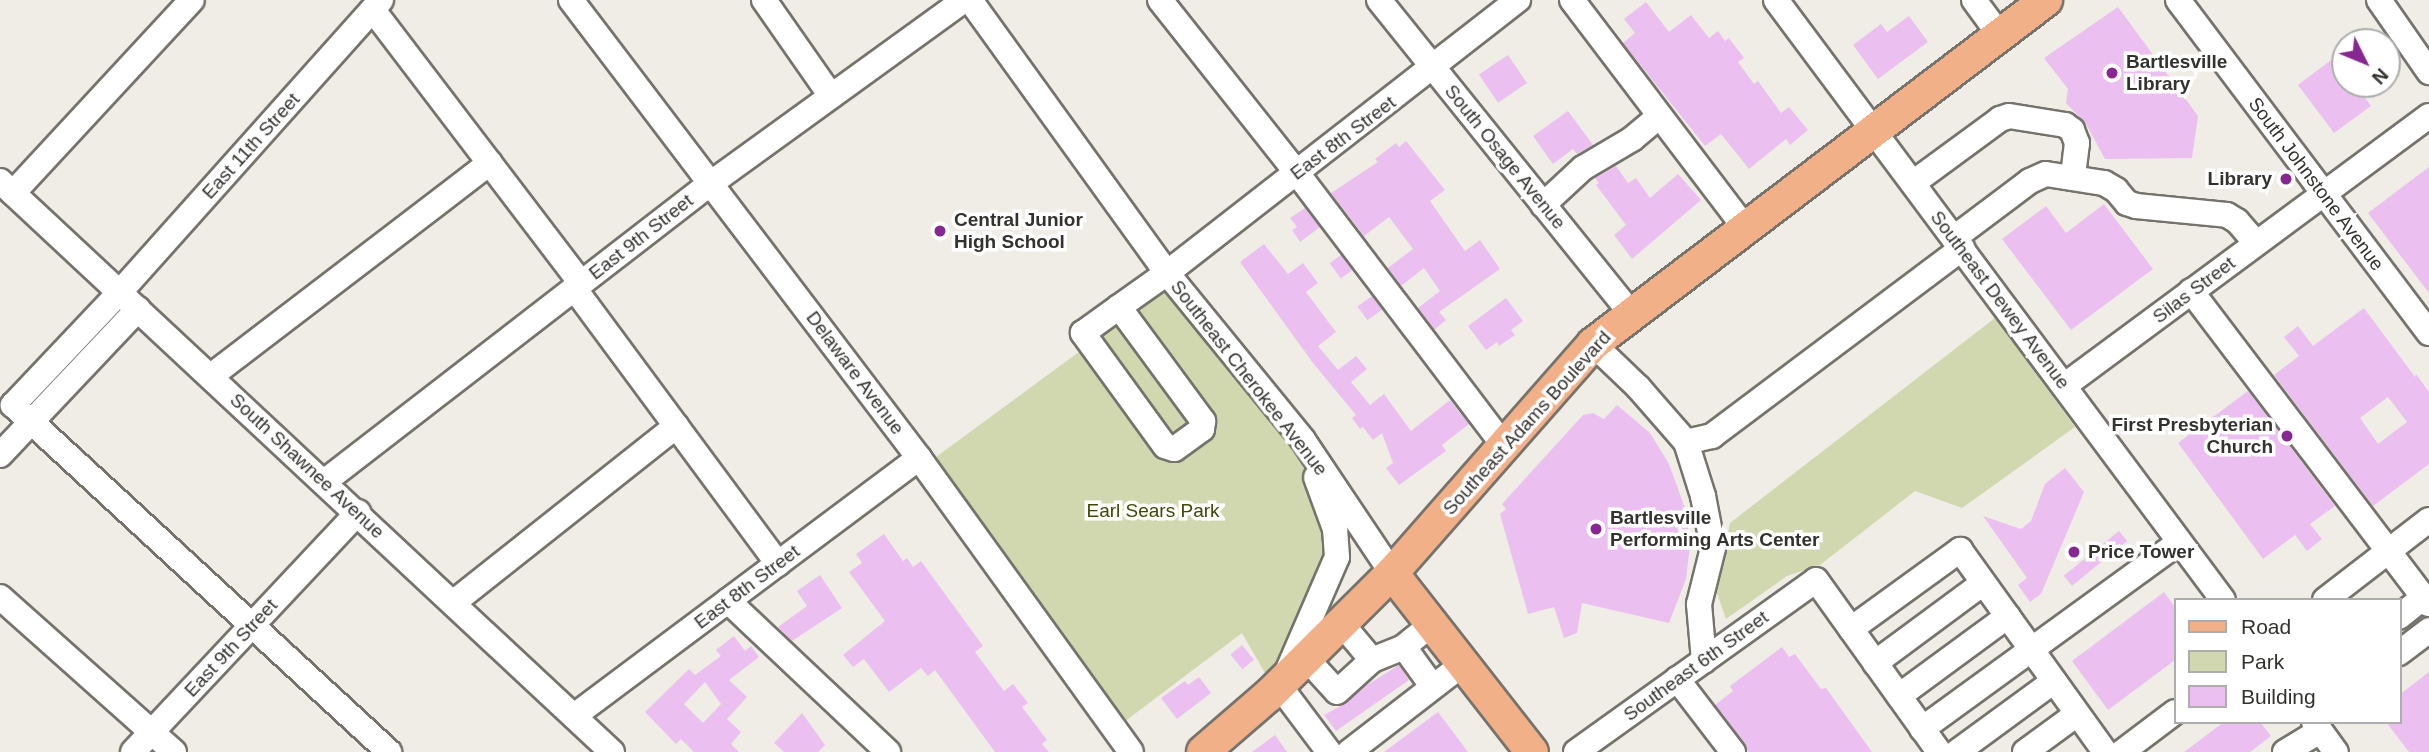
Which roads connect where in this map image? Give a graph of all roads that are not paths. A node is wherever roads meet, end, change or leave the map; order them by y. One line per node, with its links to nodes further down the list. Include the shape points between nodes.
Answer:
1 (192, 0): 28 (street)
2 (571, 0): 27 (street, Delaware Avenue)
3 (764, 0): 19 (street)
4 (964, 0): 19 (street, East 9th Street)
5 (970, 0): 34 (street, Southeast Cherokee Avenue)
6 (1160, 0): 24 (street)
7 (1379, 0): 17 (street, South Osage Avenue)
8 (1518, 0): 17 (street, East 8th Street)
9 (1572, 0): 21 (street)
10 (1776, 0): 22 (street, Southeast Dewey Avenue)
11 (1973, 0): 16 (street)
12 (2046, 0): 16 (main road, Southeast Adams Boulevard)
13 (2178, 0): 29 (street, South Johnstone Avenue)
14 (2379, 0): 18 (street)
15 (377, 5): 23 (street); 37 (street, East 11th Street)
16 (1999, 34): 22 (main road, Southeast Adams Boulevard)
17 (1433, 69): 24 (street, East 8th Street); 30 (street, South Osage Avenue)
18 (2429, 72)
19 (831, 96): 27 (street, East 9th Street)
20 (2429, 116): 29 (street, Silas Street)
21 (1658, 117): 30 (street, via 1632,139 1583,168); 31 (street)
22 (1874, 130): 26 (street, Southeast Dewey Avenue); 31 (main road, Southeast Adams Boulevard)
23 (490, 163): 35 (street); 43 (street)
24 (1297, 173): 34 (street, East 8th Street); 49 (street)
25 (2073, 177): 26 (street, via 2077,143 2071,130 2065,125 2009,116); 32 (street, via 2046,174 2030,181); 33 (street, via 2104,183 2136,206 2227,215)
26 (1913, 183): 32 (street, Southeast Dewey Avenue)
27 (710, 184): 35 (street, East 9th Street); 51 (street, Delaware Avenue)
28 (6, 187): 37 (street, South Shawnee Avenue)
29 (2323, 193): 33 (street, Silas Street); 41 (street, South Johnstone Avenue)
30 (1543, 205): 40 (street, South Osage Avenue)
31 (1745, 228): 40 (main road, Southeast Adams Boulevard)
32 (1958, 243): 44 (street, Southeast Dewey Avenue); 48 (street, via 1712,436)
33 (2256, 243): 36 (street, Silas Street)
34 (1167, 273): 38 (street, East 8th Street); 47 (street, Southeast Cherokee Avenue)
35 (578, 286): 46 (street); 52 (street, East 9th Street)
36 (2191, 291): 44 (street, Silas Street); 56 (street)
37 (120, 292): 39 (street, South Shawnee Avenue); 45 (street, East 11th Street, via 13,405)
38 (1119, 307): 38 (street, East 8th Street, via 1203,421 1202,429 1174,449 1165,446 1083,333)
39 (138, 309): 43 (street, South Shawnee Avenue); 45 (street)
40 (1632, 313): 42 (main road, Southeast Adams Boulevard)
41 (2429, 333)
42 (1593, 344): 48 (street); 49 (main road, Southeast Adams Boulevard)
43 (211, 376): 52 (street, South Shawnee Avenue)
44 (2064, 386): 55 (street, Southeast Dewey Avenue)
45 (32, 422): 50 (street); 70 (street)
46 (676, 426): 57 (street); 65 (street)
47 (1303, 440): 58 (street, Southeast Cherokee Avenue); 80 (street, via 1335,529 1337,557)
48 (1686, 442): 77 (street, via 1713,548 1699,604)
49 (1504, 446): 58 (main road, Southeast Adams Boulevard)
50 (0, 455)
51 (919, 458): 57 (street, East 8th Street); 98 (street, Delaware Avenue)
52 (324, 482): 53 (street, South Shawnee Avenue)
53 (358, 513): 65 (street, South Shawnee Avenue); 70 (street, East 9th Street)
54 (2429, 520): 56 (street)
55 (2179, 542): 61 (street, Southeast Dewey Avenue); 74 (street)
56 (2389, 551): 62 (street); 63 (street)
57 (778, 564): 64 (street, East 8th Street)
58 (1392, 573): 68 (main road, Southeast Adams Boulevard); 69 (main road, Southeast Cherokee Avenue)
59 (1983, 583): 66 (street); 71 (street, via 1959,550); 78 (street)
60 (0, 597): 90 (street)
61 (2221, 598)
62 (2328, 598)
63 (2427, 600): 67 (street)
64 (728, 601): 87 (street, East 8th Street); 97 (street)
65 (453, 603): 87 (street, South Shawnee Avenue)
66 (2008, 616): 74 (street); 84 (street)
67 (2401, 616)
68 (1341, 623): 76 (street); 80 (main road, Southeast Adams Boulevard)
69 (1432, 624): 73 (street); 79 (main road, Southeast Cherokee Avenue)
70 (253, 625): 90 (street, East 9th Street); 95 (street)
71 (1851, 629): 77 (street, Southeast 6th Street, via 1816,580); 78 (street)
72 (2429, 630): 75 (street)
73 (1404, 647): 76 (street); 83 (street)
74 (2031, 649): 82 (street); 89 (street)
75 (2401, 651)
76 (1372, 660): 80 (street, via 1337,692)
77 (1704, 661): 81 (street, Southeast 6th Street)
78 (1875, 663): 84 (street)
79 (1463, 664): 83 (street); 101 (main road, Southeast Cherokee Avenue)
80 (1290, 673): 91 (street); 99 (main road, Southeast Adams Boulevard)
81 (1677, 679): 102 (street, Southeast 6th Street); 103 (street)
82 (2054, 681): 86 (street); 105 (street)
83 (1433, 687): 100 (street)
84 (1899, 696): 89 (street)
85 (2174, 713): 92 (street)
86 (2077, 714): 106 (street); 107 (street)
87 (574, 716): 96 (street, South Shawnee Avenue)
88 (2317, 726): 108 (street); 109 (street)
89 (1922, 729): 104 (street)
90 (153, 732): 93 (street, East 9th Street); 94 (street)
91 (1320, 749)
92 (2130, 750)
93 (133, 752)
94 (174, 752)
95 (389, 752)
96 (612, 752)
97 (888, 752)
98 (1131, 752)
99 (1203, 752)
100 (1349, 752)
101 (1532, 752)
102 (1577, 752)
103 (1733, 752)
104 (1939, 752)
105 (1957, 752)
106 (2025, 752)
107 (2105, 752)
108 (2285, 752)
109 (2336, 752)

